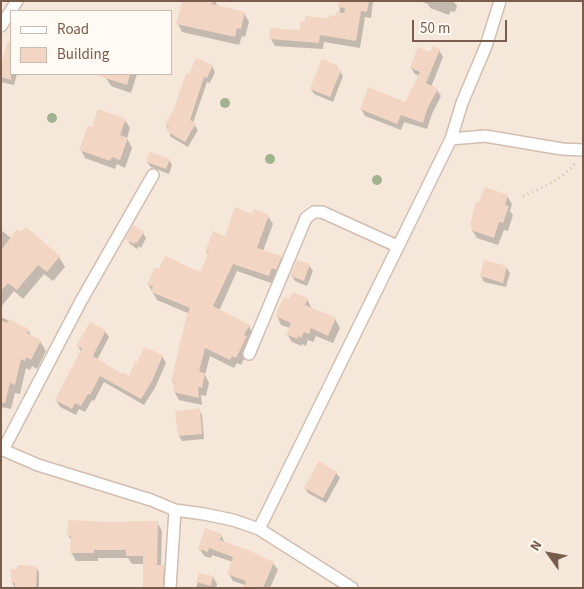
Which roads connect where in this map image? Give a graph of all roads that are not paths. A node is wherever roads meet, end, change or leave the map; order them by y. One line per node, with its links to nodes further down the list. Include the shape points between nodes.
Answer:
1 (500, 1): 4 (street)
2 (10, 12): 3 (street)
3 (1, 26)
4 (451, 139): 5 (street, via 485,136); 7 (street)
5 (583, 150)
6 (153, 175): 9 (street)
7 (397, 246): 8 (street, via 322,212 314,212 306,218); 11 (street)
8 (249, 354)
9 (2, 449): 10 (street, via 38,465)
10 (175, 510): 11 (street, via 233,520); 12 (street)
11 (259, 529): 13 (street)
12 (170, 588)
13 (352, 588)

